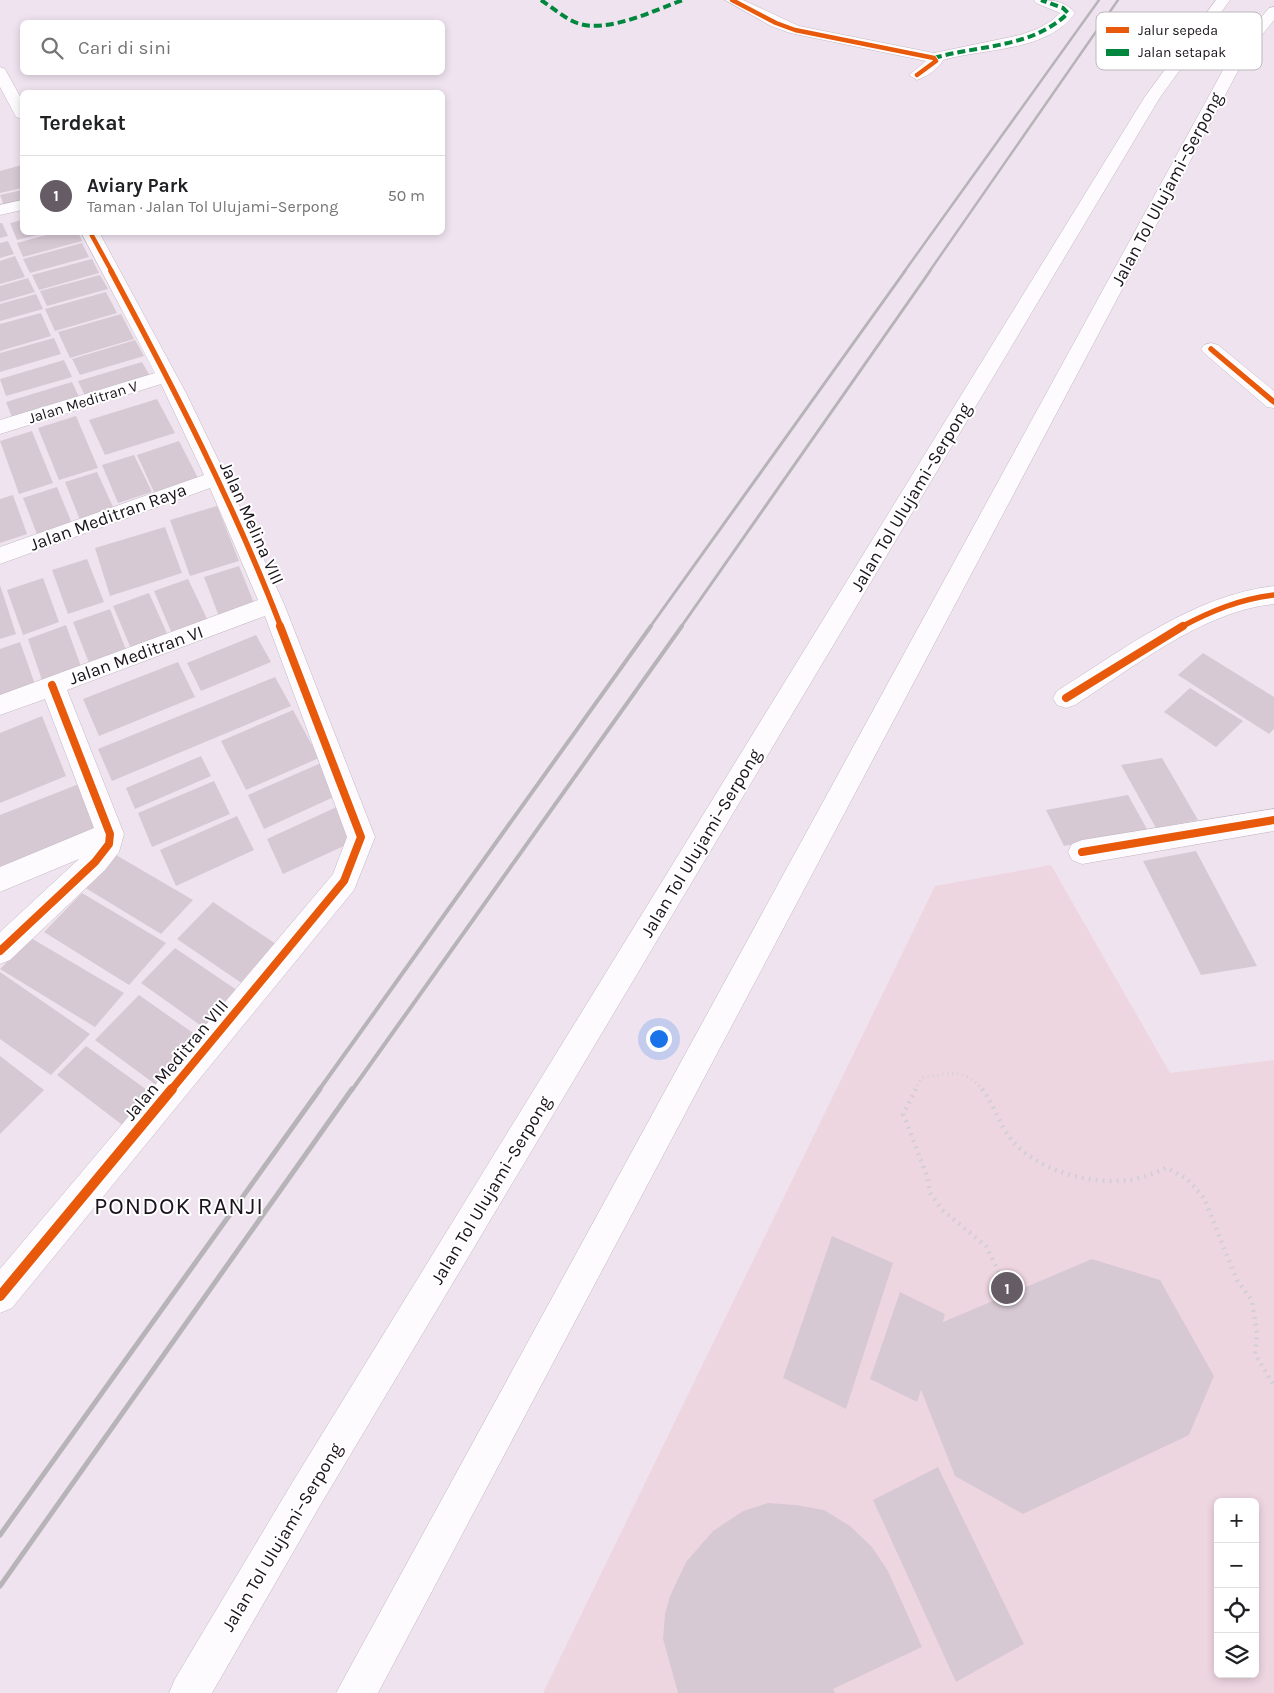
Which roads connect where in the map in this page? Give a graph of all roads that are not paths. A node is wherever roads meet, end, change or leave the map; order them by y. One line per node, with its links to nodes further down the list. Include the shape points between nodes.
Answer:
1 (732, 0): 9 (main road, via 795,30)
2 (1040, 0): 9 (main road, via 1068,13 1051,29)
3 (1222, 0): 5 (main road, Jalan Tol Ulujami–Serpong)
4 (1274, 11): 7 (main road, Jalan Tol Ulujami–Serpong)
5 (1213, 12)
6 (1274, 23): 8 (main road)
7 (1262, 25)
8 (1262, 33)
9 (934, 58): 13 (main road, via 936,61)
10 (1172, 70): 36 (main road, Jalan Tol Ulujami–Serpong, via 1152,98 310,1488)
11 (1230, 70): 37 (main road, Jalan Tol Ulujami–Serpong)
12 (0, 72): 14 (main road)
13 (917, 75)
14 (20, 110)
15 (20, 205): 16 (main road)
16 (0, 210)
17 (92, 235): 19 (main road, Jalan Melina VIII)
18 (1211, 349): 20 (main road)
19 (166, 376): 21 (main road, Jalan Meditran V); 22 (main road, Jalan Melina VIII)
20 (1274, 402)
21 (2, 422)
22 (216, 478): 23 (main road, Jalan Meditran Raya); 25 (main road, Jalan Melina VIII)
23 (0, 556)
24 (1274, 595): 27 (main road, via 1259,594 1179,628)
25 (272, 604): 26 (main road, Jalan Meditran VI); 31 (main road, Jalan Melina VIII)
26 (52, 686): 28 (main road, Jalan Meditran VI); 30 (main road)
27 (1066, 698)
28 (0, 705)
29 (1274, 820): 32 (main road)
30 (110, 834): 33 (main road); 34 (main road, via 109,844 95,862)
31 (361, 837): 35 (main road, Jalan Meditran VIII, via 344,881)
32 (1082, 852)
33 (0, 880)
34 (0, 951)
35 (0, 1296)
36 (189, 1693)
37 (356, 1693)

